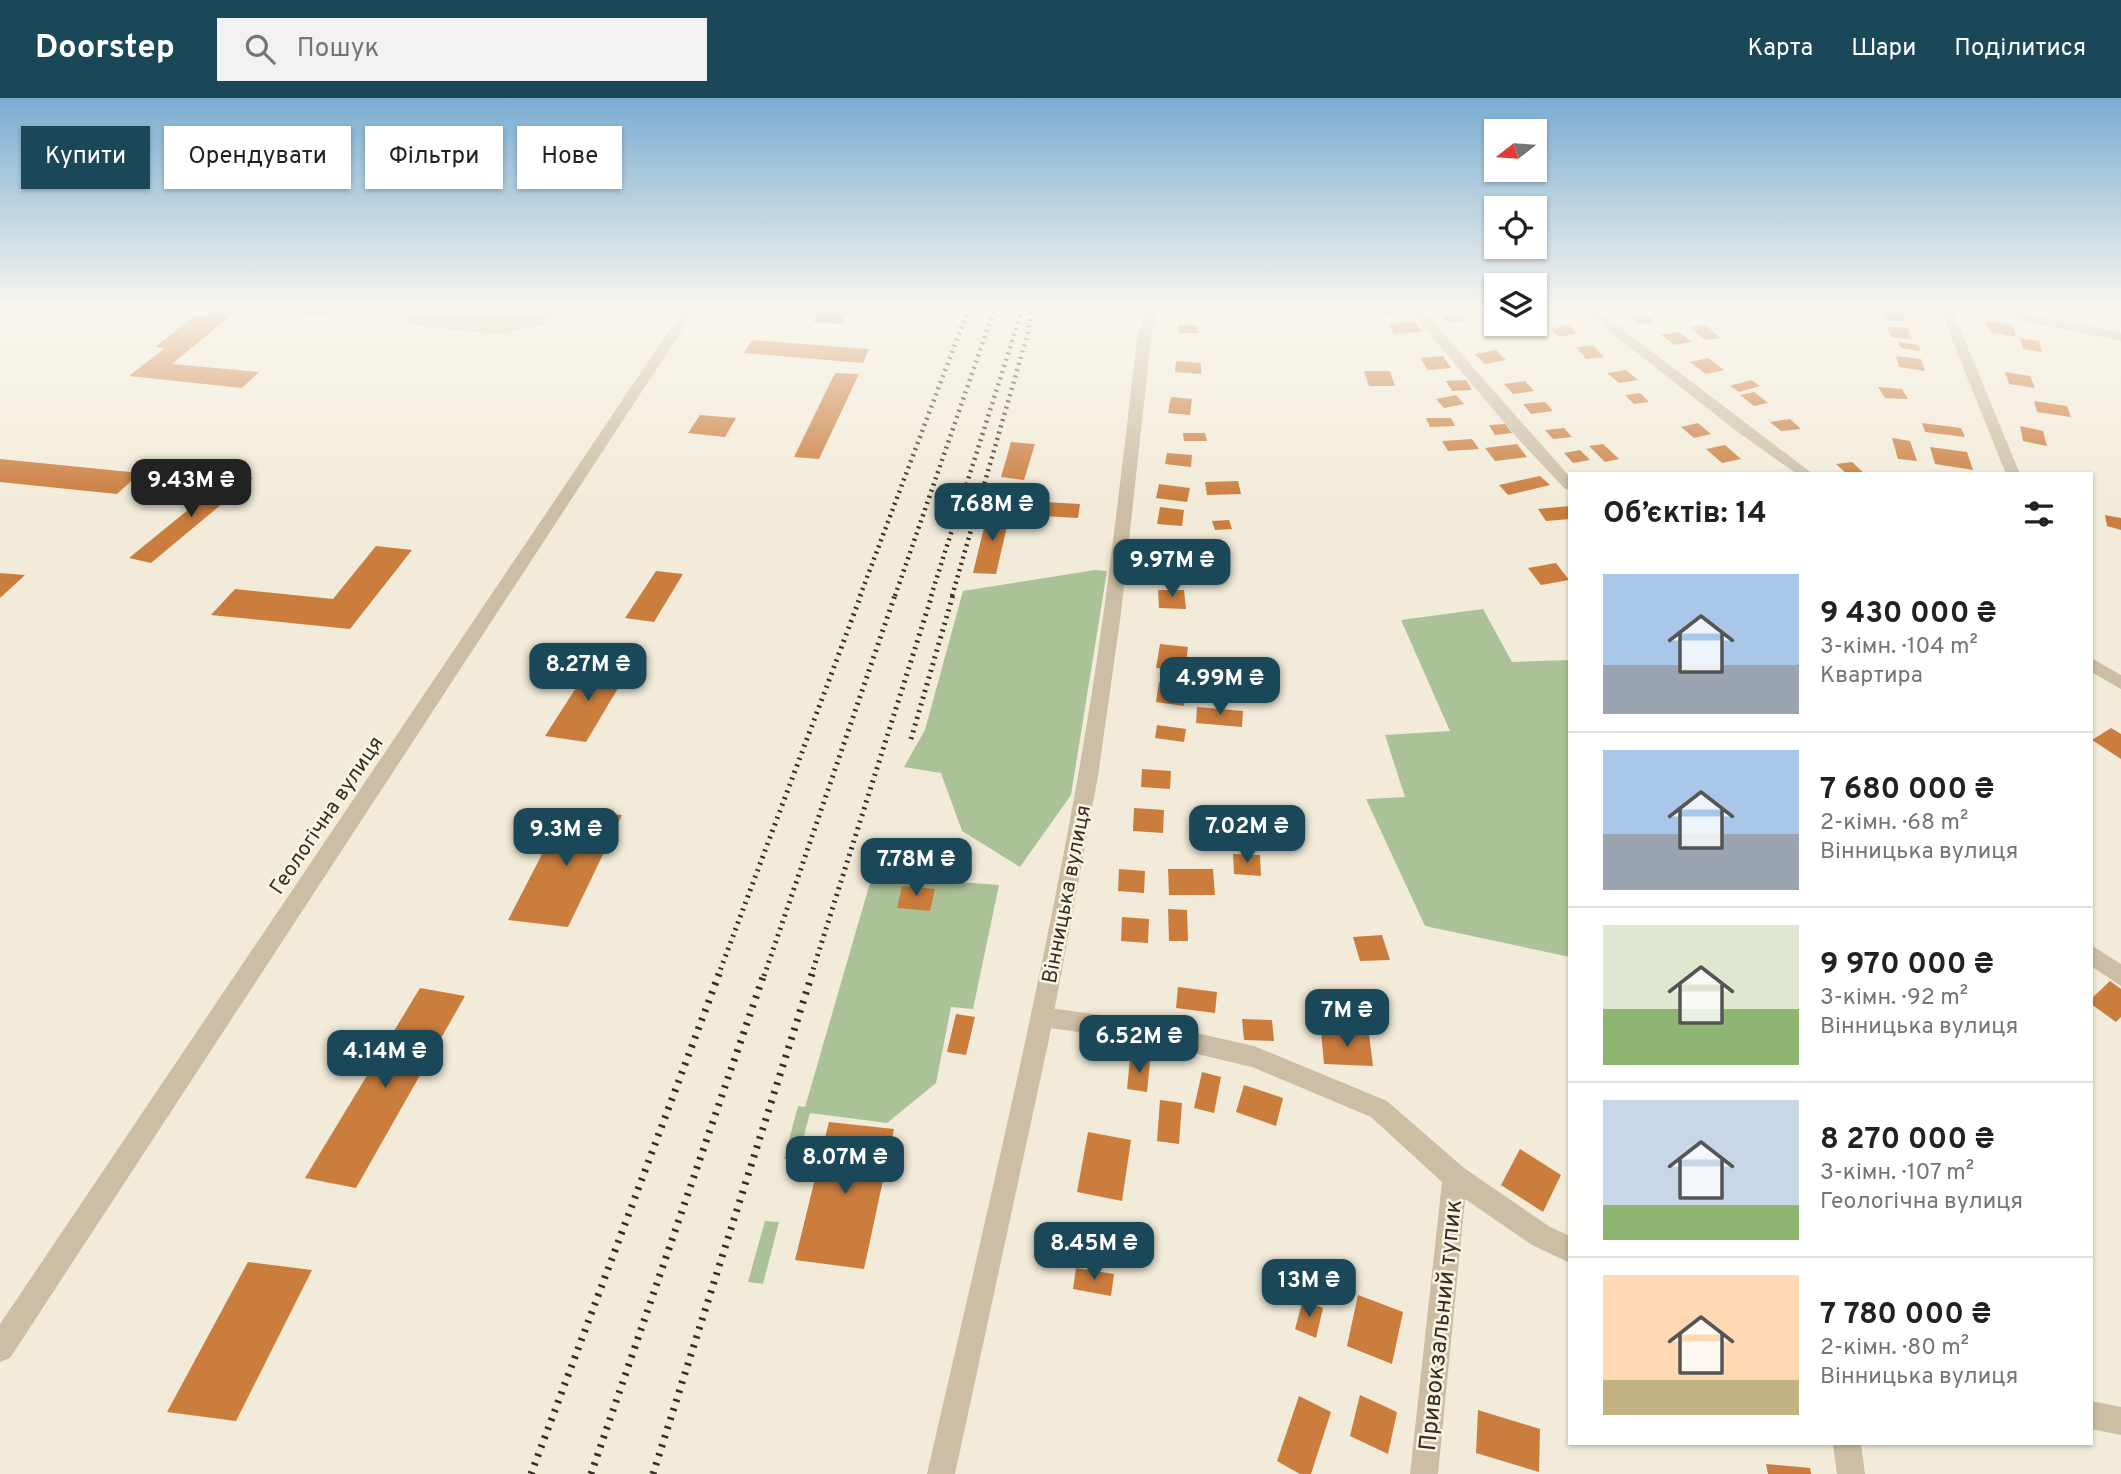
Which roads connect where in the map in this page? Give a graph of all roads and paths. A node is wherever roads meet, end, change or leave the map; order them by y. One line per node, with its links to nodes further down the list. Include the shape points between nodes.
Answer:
1 (648, 371): 16 (street, Геологічна вулиця)
2 (1140, 371): 13 (street, Вінницька вулиця, via 1110,634)
3 (1467, 371): 8 (street)
4 (1668, 371): 6 (street)
5 (1971, 371): 7 (street)
6 (1803, 472)
7 (2012, 472)
8 (1568, 484)
9 (2093, 665): 10 (street)
10 (2121, 682)
11 (2093, 955): 12 (street)
12 (2121, 976)
13 (1042, 1017): 14 (street, via 1138,1030 1254,1057 1379,1109); 20 (street, Вінницька вулиця)
14 (1455, 1177): 15 (street, via 1541,1236); 21 (street, Привокзальний тупик)
15 (1568, 1249)
16 (0, 1348)
17 (2093, 1415): 18 (street)
18 (2121, 1421)
19 (1847, 1445): 22 (street)
20 (942, 1474)
21 (1424, 1474)
22 (1851, 1474)

